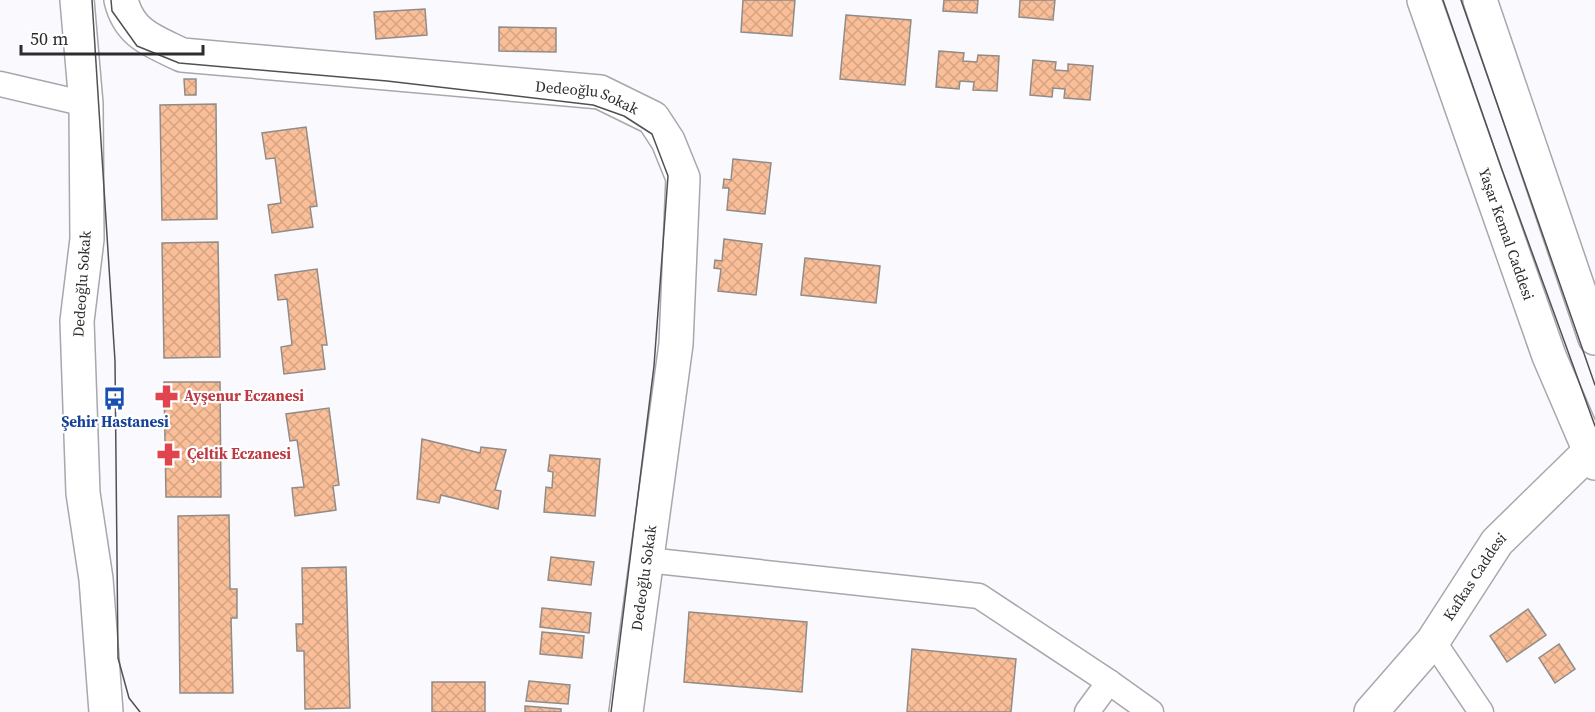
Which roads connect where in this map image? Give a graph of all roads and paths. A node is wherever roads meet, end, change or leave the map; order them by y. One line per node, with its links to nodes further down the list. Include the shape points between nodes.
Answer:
1 (77, 0): 6 (street, Dedeoğlu Sokak)
2 (121, 0): 9 (street, Dedeoğlu Sokak, via 125,15 143,36 182,55 600,92 652,118 668,141 683,178 676,344)
3 (1424, 0): 8 (street, Yaşar Kemal Caddesi, via 1549,356)
4 (1480, 0): 7 (street)
5 (0, 84): 6 (street)
6 (86, 104): 12 (street, Dedeoğlu Sokak, via 87,239 78,332 83,493 96,579)
7 (1595, 338)
8 (1592, 458): 10 (street, Kafkas Caddesi, via 1497,542)
9 (647, 560): 11 (street, via 979,596); 13 (street, Dedeoğlu Sokak)
10 (1433, 641): 16 (street, Kafkas Caddesi); 17 (street)
11 (1109, 682): 14 (street); 15 (street)
12 (106, 712)
13 (626, 712)
14 (1087, 712)
15 (1150, 712)
16 (1371, 712)
17 (1481, 712)

